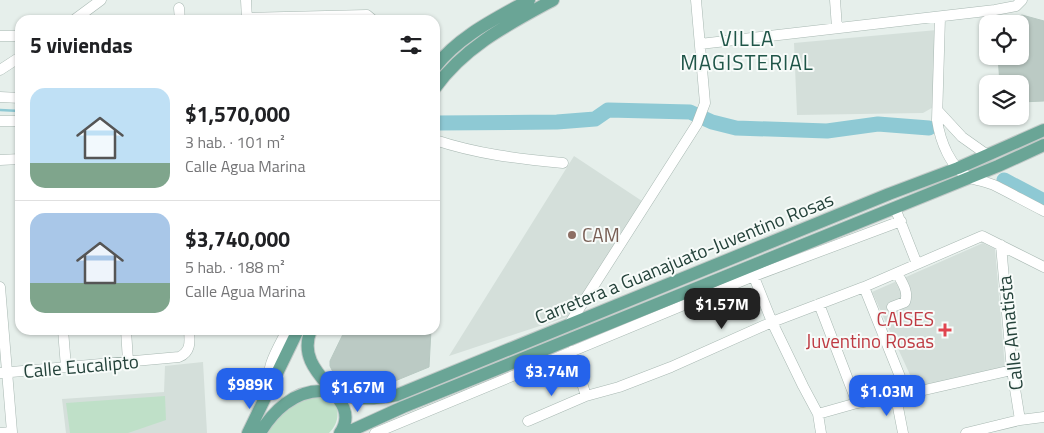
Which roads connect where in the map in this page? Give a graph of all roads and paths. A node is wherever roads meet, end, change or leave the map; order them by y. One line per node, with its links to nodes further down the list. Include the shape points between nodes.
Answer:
1 (101, 0): 9 (street)
2 (246, 0): 11 (street)
3 (529, 0): 18 (main road, via 478,29)
4 (553, 0): 20 (main road, via 479,43)
5 (696, 0): 16 (street)
6 (835, 0): 13 (street)
7 (1020, 2): 12 (street, via 995,10)
8 (179, 8): 10 (street)
9 (81, 15)
10 (180, 15)
11 (247, 15)
12 (940, 17): 13 (street); 23 (street)
13 (837, 28): 16 (street)
14 (0, 36): 15 (street)
15 (15, 36)
16 (700, 44): 49 (street, via 704,106 697,124)
17 (15, 60): 19 (street)
18 (440, 62)
19 (0, 70)
20 (440, 81)
21 (0, 97): 22 (street)
22 (15, 98)
23 (938, 111): 29 (street, via 962,137); 33 (street, via 942,141)
24 (0, 121): 25 (street)
25 (15, 121)
26 (1044, 130): 29 (main road, Carretera a Guanajuato-Juventino Rosas)
27 (440, 142): 32 (street, via 507,158)
28 (1044, 145): 34 (main road, Carretera a Guanajuato-Juventino Rosas)
29 (986, 154): 33 (main road, Carretera a Guanajuato-Juventino Rosas)
30 (15, 159): 31 (street)
31 (0, 160)
32 (563, 163)
33 (958, 168): 34 (street); 49 (main road, Carretera a Guanajuato-Juventino Rosas)
34 (969, 177): 35 (main road, Carretera a Guanajuato-Juventino Rosas); 36 (street, via 994,185)
35 (895, 208): 37 (street); 41 (main road, Carretera a Guanajuato-Juventino Rosas)
36 (1044, 211)
37 (901, 221): 39 (street); 41 (street)
38 (1001, 245): 39 (street, via 982,236); 40 (street); 59 (street, Calle Amatista)
39 (917, 264): 42 (street)
40 (1044, 267)
41 (751, 271): 48 (street); 56 (street); 71 (main road, Carretera a Guanajuato-Juventino Rosas)
42 (897, 273): 44 (street); 46 (street, via 907,297 905,302)
43 (0, 287): 47 (street)
44 (864, 287): 45 (street); 63 (street)
45 (819, 304): 48 (street); 66 (street)
46 (892, 307)
47 (1, 311): 60 (street)
48 (772, 322): 64 (street, via 670,367); 67 (street)
49 (568, 326): 62 (main road, Carretera a Guanajuato-Juventino Rosas, via 398,395 372,399)
50 (64, 335): 58 (street)
51 (126, 335): 57 (street)
52 (189, 335): 57 (street, Calle Eucalipto, via 187,352 179,357)
53 (285, 335): 61 (street, via 269,370)
54 (296, 335): 61 (main road)
55 (310, 335): 62 (main road, via 307,343 311,364)
56 (572, 351): 64 (street); 78 (street)
57 (128, 361): 58 (street, Calle Eucalipto)
58 (66, 367): 60 (street, Calle Eucalipto)
59 (1012, 370): 63 (street); 69 (street, Calle Amatista)
60 (3, 373): 72 (street)
61 (269, 389): 73 (main road); 75 (main road)
62 (334, 392): 73 (main road, Carretera a Guanajuato-Juventino Rosas, via 314,392 291,399 276,411); 76 (main road, via 345,416)
63 (907, 394): 65 (street)
64 (586, 396): 70 (street)
65 (896, 397): 66 (street); 80 (street)
66 (857, 403): 67 (street)
67 (818, 414): 79 (street)
68 (1044, 417): 69 (street)
69 (1020, 420): 81 (street)
70 (528, 421)
71 (359, 429): 77 (main road, Carretera a Guanajuato-Juventino Rosas)
72 (12, 432): 74 (street)
73 (261, 432)
74 (1, 433)
75 (248, 433)
76 (340, 433)
77 (346, 433)
78 (375, 433)
79 (821, 433)
80 (903, 433)
81 (966, 433)

